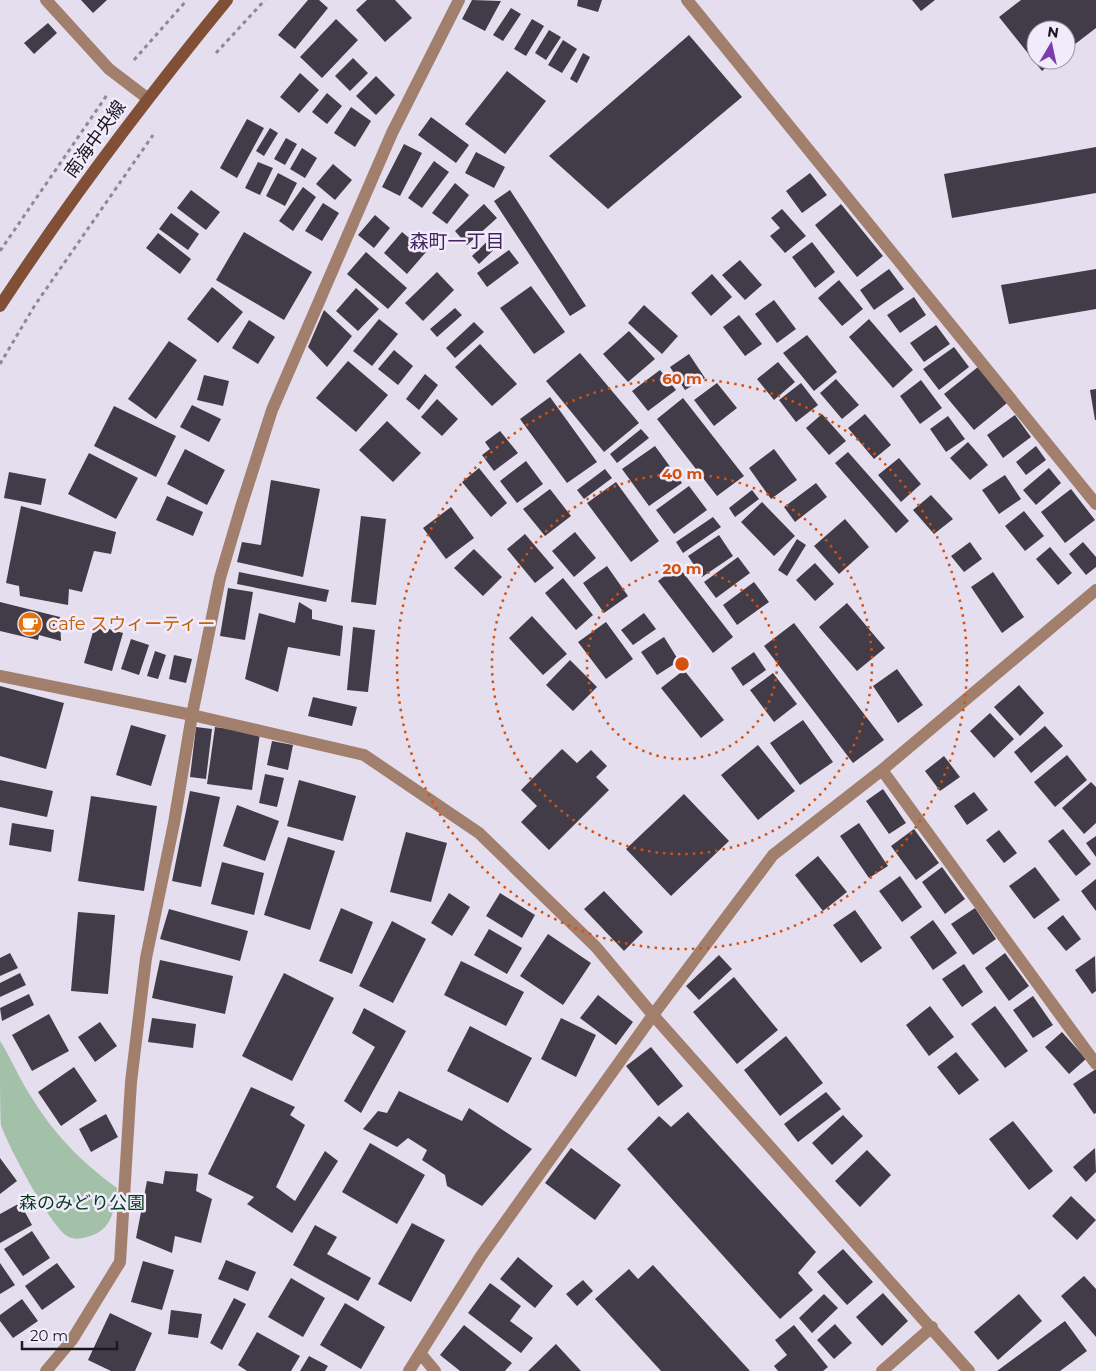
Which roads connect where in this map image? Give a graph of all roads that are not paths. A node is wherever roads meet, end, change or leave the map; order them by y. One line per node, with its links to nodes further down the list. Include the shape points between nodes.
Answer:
1 (46, 0): 5 (street, via 81,41)
2 (227, 0): 5 (street, 南海中央線)
3 (459, 0): 10 (street, via 392,133 272,410 220,578)
4 (687, 0): 7 (street)
5 (147, 98): 6 (street, 南海中央線, via 50,230)
6 (0, 306)
7 (1096, 504)
8 (1096, 590): 11 (street)
9 (0, 676): 10 (street)
10 (192, 715): 12 (street, via 364,755 479,833 596,947); 16 (street, via 146,958 131,1082 120,1262 72,1340)
11 (882, 770): 12 (street, via 773,855); 13 (street)
12 (653, 1015): 14 (street); 15 (street, via 481,1256)
13 (1096, 1064)
14 (932, 1327): 19 (street); 20 (street)
15 (420, 1353): 17 (street); 18 (street)
16 (46, 1371)
17 (409, 1371)
18 (435, 1371)
19 (882, 1371)
20 (969, 1371)

